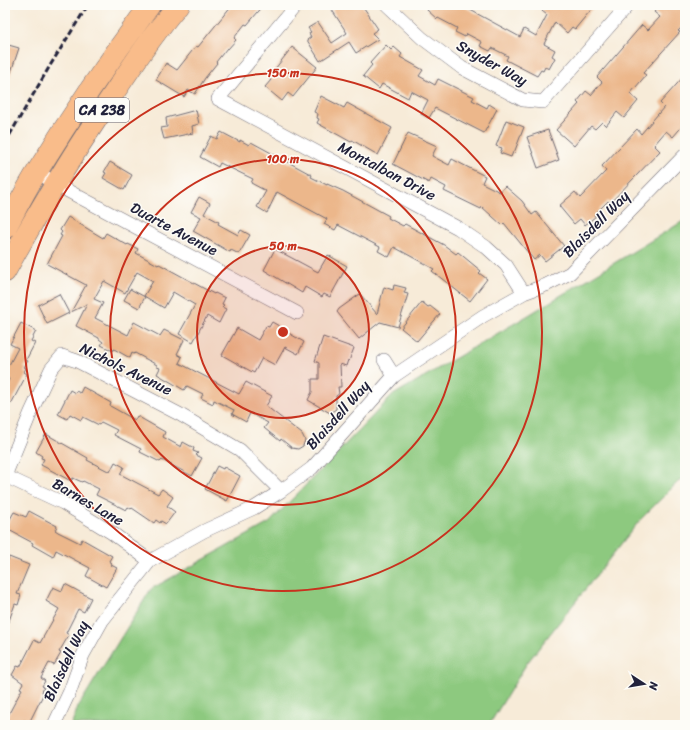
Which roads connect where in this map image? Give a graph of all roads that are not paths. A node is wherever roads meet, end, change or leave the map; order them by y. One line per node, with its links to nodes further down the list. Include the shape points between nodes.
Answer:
1 (150, 5): 7 (main road, CA 238, via 91,87)
2 (178, 5): 8 (main road, CA 238, via 140,54)
3 (296, 5): 11 (street, Montalban Drive, via 218,100 458,228 486,247 506,265)
4 (387, 5): 5 (street, Snyder Way, via 422,38 462,68 523,100 544,102)
5 (628, 5)
6 (685, 155): 11 (street, Blaisdell Way, via 570,273)
7 (37, 171): 8 (street, Duarte Avenue); 9 (main road, CA 238)
8 (56, 184): 10 (main road, CA 238); 12 (street, Duarte Avenue)
9 (5, 228)
10 (5, 272)
11 (524, 293): 14 (street, Blaisdell Way, via 483,316)
12 (297, 313)
13 (384, 360): 14 (street)
14 (394, 376): 16 (street, Blaisdell Way, via 312,468)
15 (5, 476): 16 (street, Nichols Avenue, via 51,368 62,356 77,361 172,410 240,450); 17 (street, Barnes Lane, via 63,503 112,533)
16 (281, 491): 17 (street, Blaisdell Way, via 254,508 204,531)
17 (150, 561): 18 (street, Blaisdell Way, via 102,622 83,655)
18 (54, 725)

